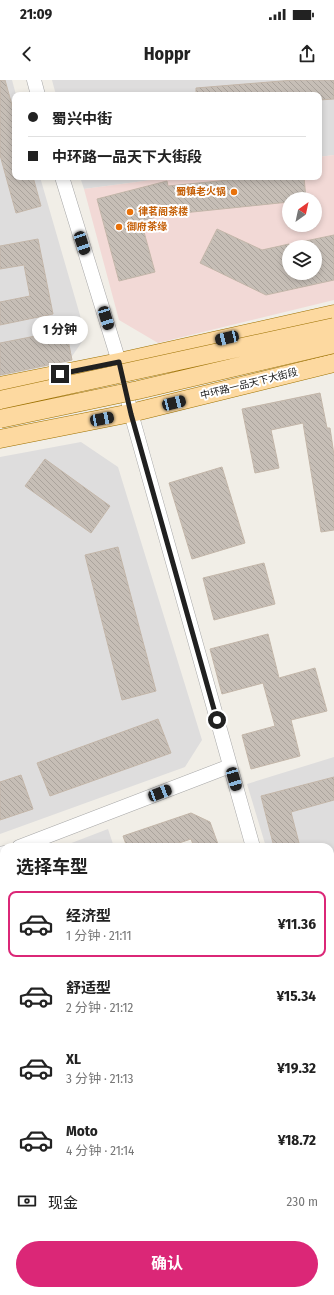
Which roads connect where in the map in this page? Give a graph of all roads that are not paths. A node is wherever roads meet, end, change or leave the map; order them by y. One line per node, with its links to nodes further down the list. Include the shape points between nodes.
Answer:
1 (34, 80): 2 (street)
2 (37, 92)
3 (63, 180): 7 (street)
4 (334, 314): 7 (main road)
5 (334, 327): 10 (main road, bridge)
6 (334, 344): 12 (main road, bridge)
7 (119, 362): 9 (main road); 11 (street)
8 (334, 363): 11 (main road, 中环路一品天下大街段)
9 (0, 386)
10 (0, 400)
11 (131, 414): 13 (main road, 中环路一品天下大街段); 14 (street)
12 (0, 419)
13 (0, 439)
14 (230, 766): 15 (street); 16 (street)
15 (29, 843)
16 (252, 843)

